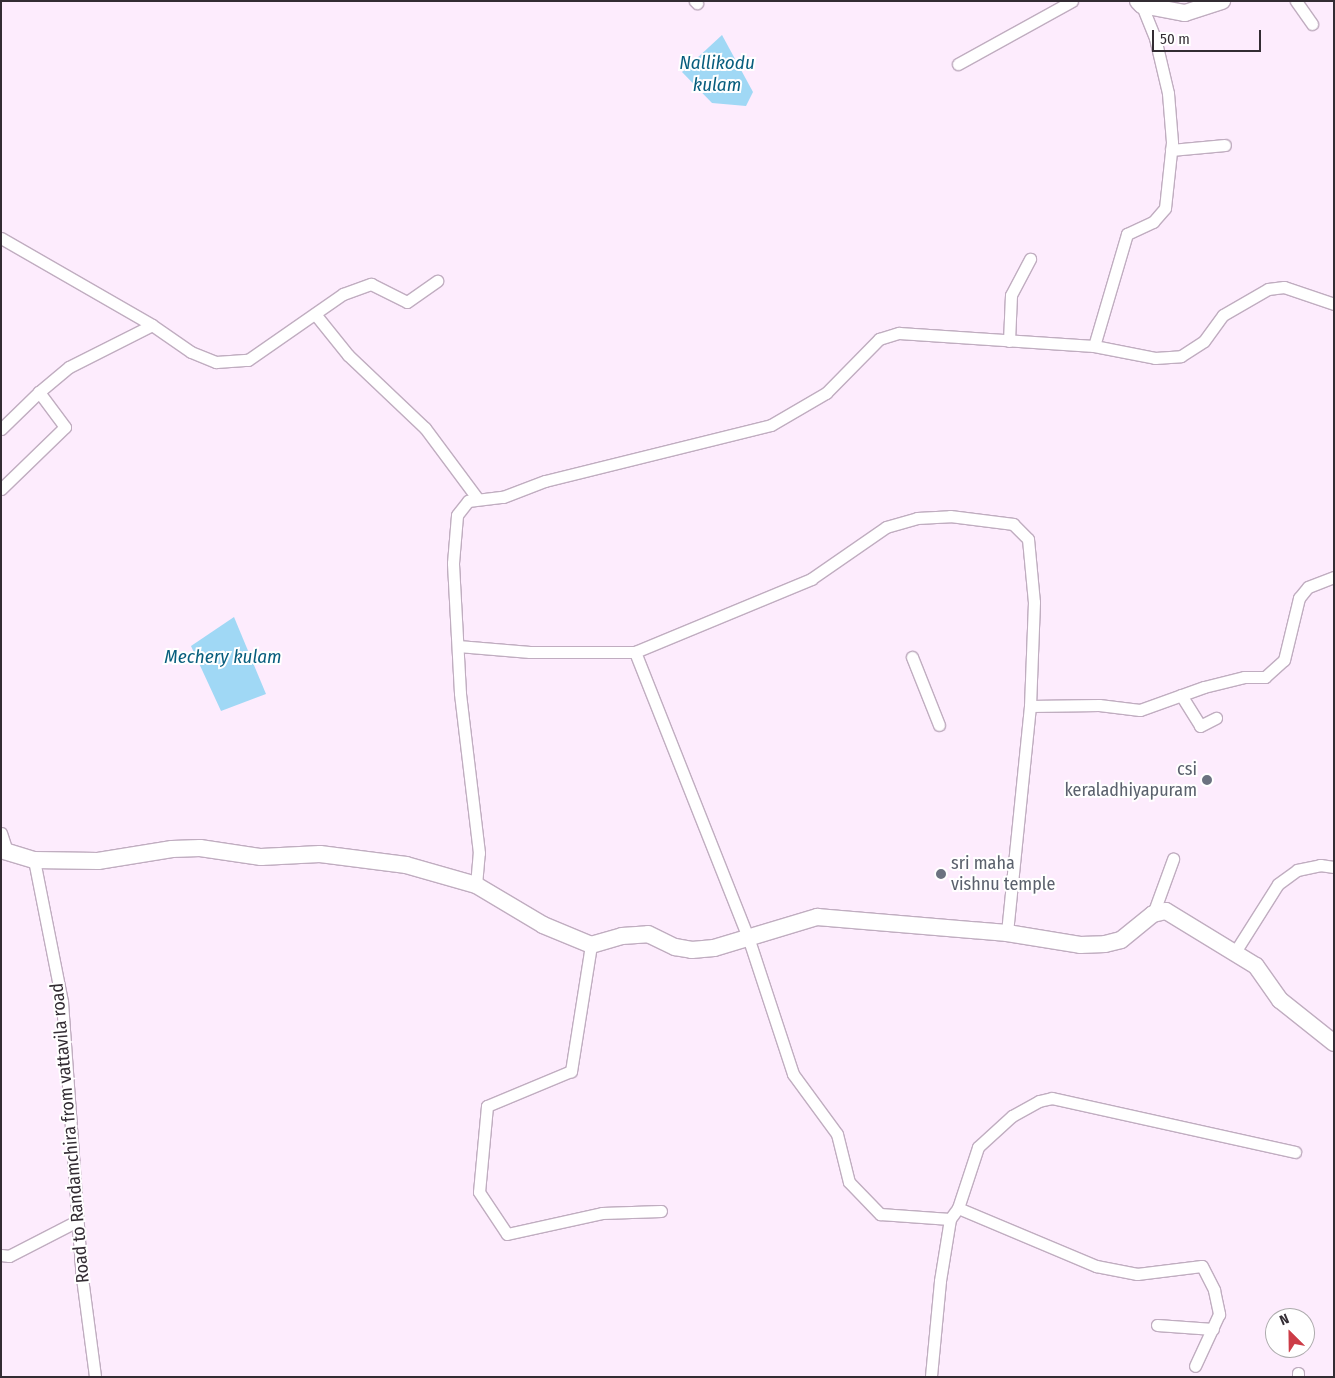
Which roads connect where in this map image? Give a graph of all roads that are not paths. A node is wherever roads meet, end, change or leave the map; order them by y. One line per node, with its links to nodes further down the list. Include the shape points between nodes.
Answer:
1 (1072, 1): 6 (street)
2 (1222, 1): 4 (street, via 1185,12)
3 (1296, 1): 5 (street)
4 (1140, 3): 8 (street, via 1155,38 1168,93)
5 (1312, 24)
6 (958, 64)
7 (1225, 145): 8 (street)
8 (1171, 150): 16 (street, via 1165,208 1153,222 1127,234)
9 (1, 238): 14 (street)
10 (1030, 260): 15 (street, via 1011,295)
11 (437, 282): 13 (street, via 406,302 371,284 343,294)
12 (1334, 304): 16 (street, via 1284,287 1268,289 1223,315 1204,341 1181,356 1155,358)
13 (315, 314): 14 (street, via 248,360 216,362 191,352); 20 (street, via 348,355 426,428)
14 (152, 325): 17 (street, via 69,368)
15 (1008, 341): 16 (street); 20 (street, via 899,333 880,339 826,394 772,425 545,481 503,497)
16 (1094, 346)
17 (39, 392): 18 (street); 19 (street, via 65,428)
18 (1, 429)
19 (1, 488)
20 (477, 498): 22 (street, via 468,501 457,515 455,526 453,563)
21 (1334, 577): 25 (street, via 1308,587 1299,598 1284,660 1278,669 1265,677 1244,677)
22 (458, 646): 23 (street, via 530,652); 34 (street, via 479,853)
23 (635, 652): 26 (street, via 812,578 886,527 917,518 950,516 999,521 1014,524 1028,539 1034,602); 37 (street)
24 (912, 657): 28 (street)
25 (1181, 695): 26 (street, via 1140,710 1099,705); 27 (street, via 1200,726)
26 (1030, 706): 36 (street)
27 (1216, 718)
28 (939, 725)
29 (1, 833): 30 (street)
30 (4, 851): 32 (street)
31 (1173, 859): 35 (street)
32 (34, 860): 34 (street, via 98,861 172,849 200,848 261,857 320,854 429,870); 45 (street, Road to Randamchira from vattavila road, via 62,1002)
33 (1334, 867): 39 (street, via 1320,865 1297,870 1278,884)
34 (476, 885): 38 (street, via 543,925)
35 (1153, 914): 36 (street, via 1131,935 1105,944 1080,945); 39 (street, via 1166,911)
36 (1008, 933): 37 (street, via 817,917)
37 (748, 937): 38 (street, via 714,948 692,950 675,947 648,934 622,936); 44 (street, via 793,1074 837,1134 849,1182 880,1214)
38 (591, 945): 43 (street, via 571,1071 487,1106 479,1192 507,1234 602,1213)
39 (1235, 952): 40 (street, via 1256,966 1290,1010)
40 (1334, 1043)
41 (1295, 1152): 42 (street, via 1052,1098 1025,1107 978,1147)
42 (958, 1208): 44 (street); 48 (street, via 1096,1266 1137,1274 1202,1266 1214,1290 1219,1314)
43 (661, 1212)
44 (950, 1219): 51 (street, via 940,1281)
45 (77, 1221): 46 (street, via 10,1256); 50 (street, Road to Randamchira from vattavila road)
46 (1, 1255)
47 (1157, 1325): 48 (street)
48 (1213, 1329): 49 (street)
49 (1195, 1366)
50 (95, 1377)
51 (931, 1377)

